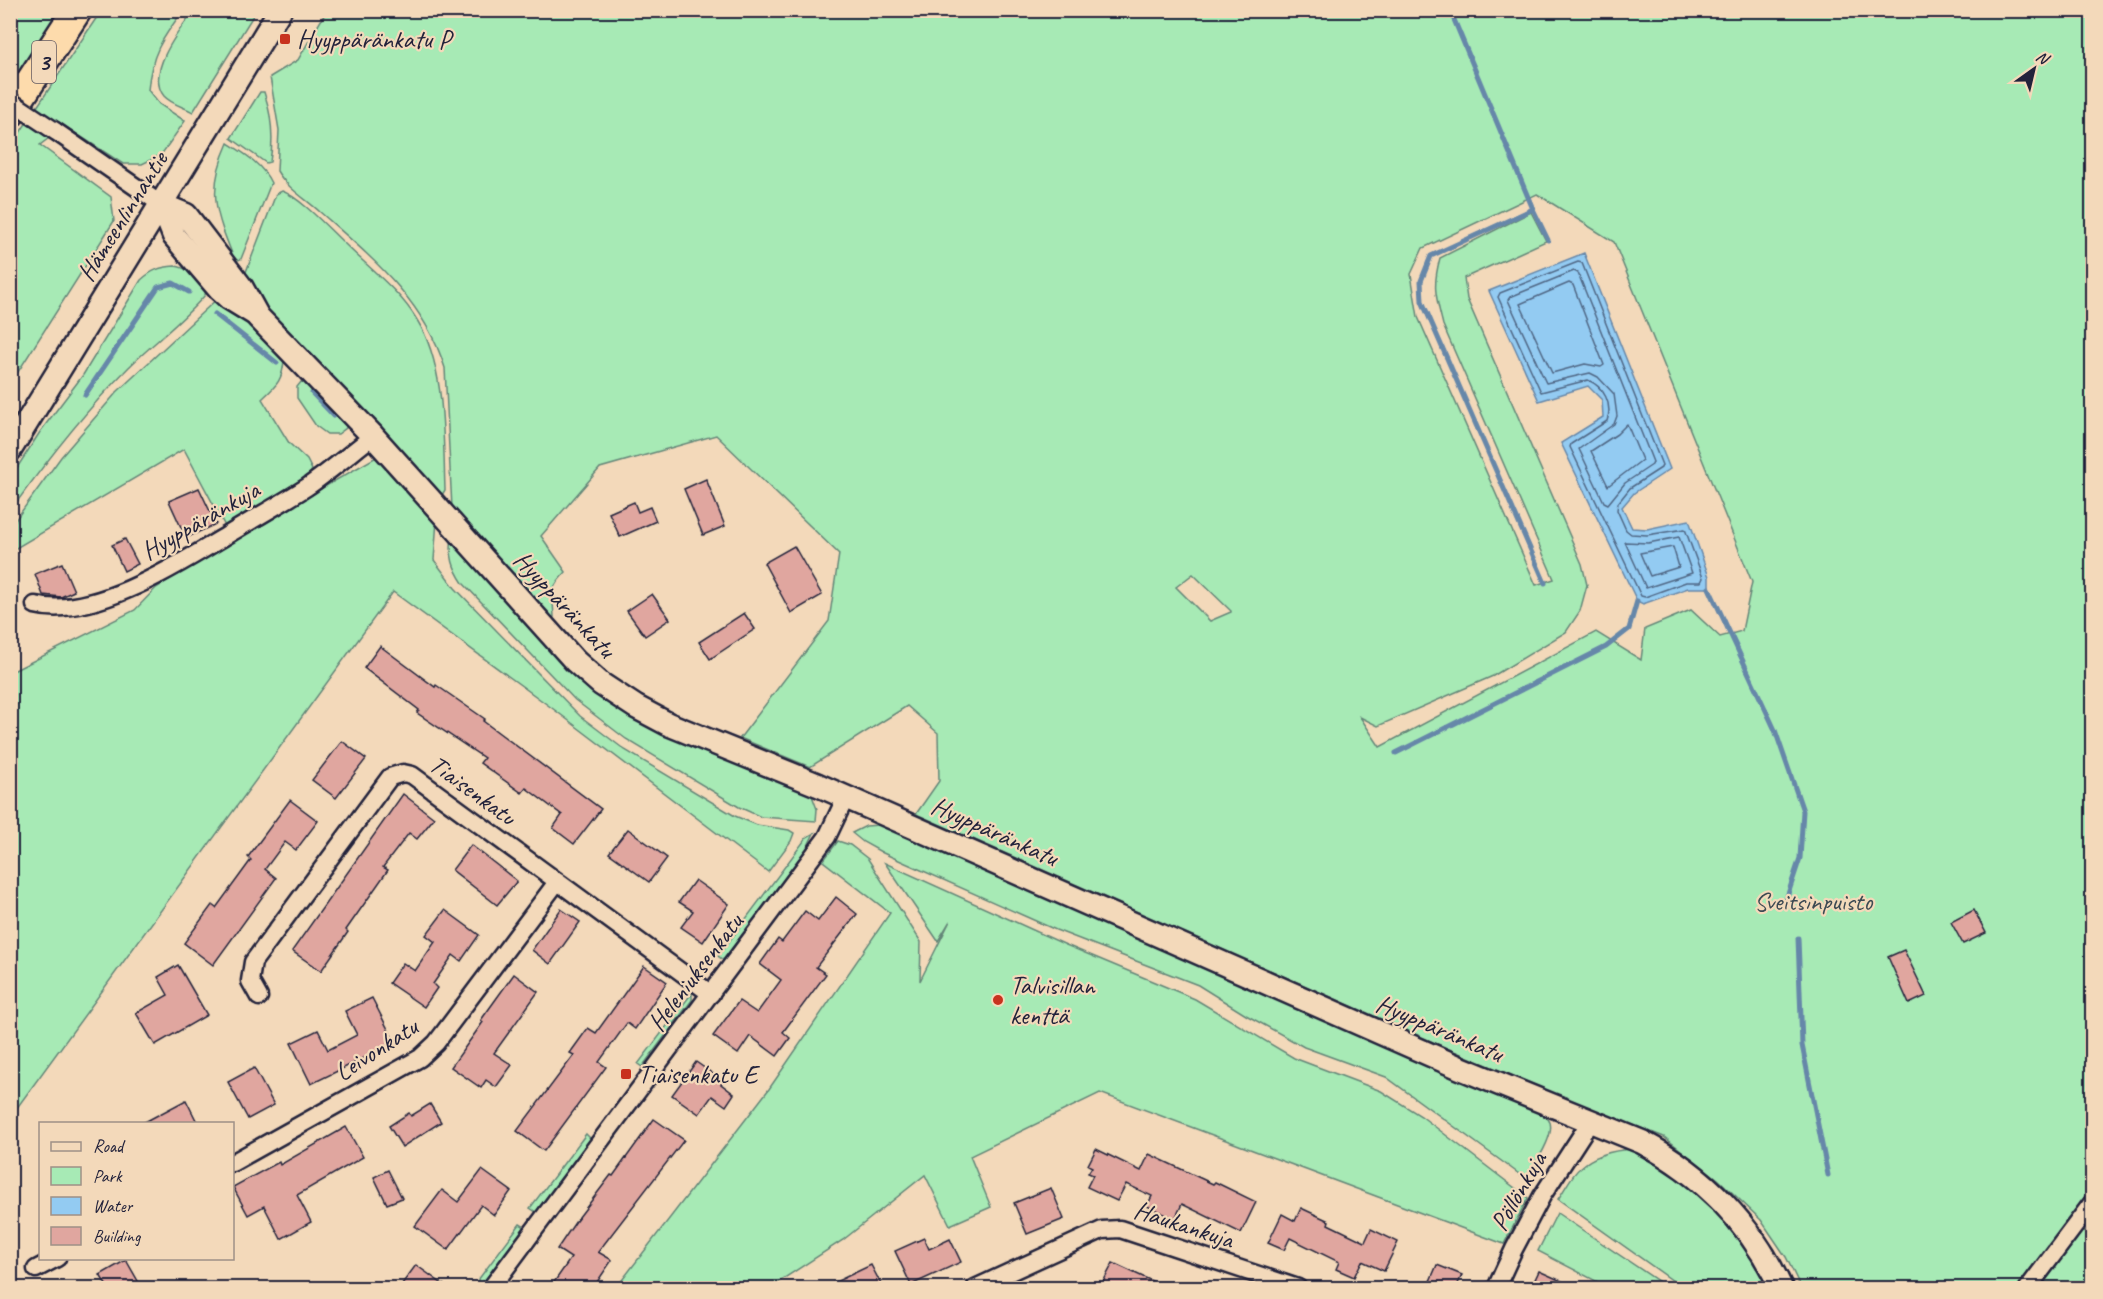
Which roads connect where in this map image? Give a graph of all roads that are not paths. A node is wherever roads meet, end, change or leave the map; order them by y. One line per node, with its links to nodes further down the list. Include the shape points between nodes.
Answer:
1 (77, 10): 4 (highway, 3)
2 (280, 10): 5 (street, Hämeenlinnantie)
3 (10, 101): 5 (street, bridge)
4 (10, 113)
5 (162, 205): 6 (street, Hyyppäränkatu, via 174,236 219,289 258,317); 7 (street, Hämeenlinnantie)
6 (373, 436): 8 (street, Hyyppäränkuja, via 307,487 162,574 90,602 65,608); 9 (street, Hyyppäränkatu, via 575,662 601,684 669,724)
7 (10, 450)
8 (35, 605)
9 (846, 797): 11 (street, Heleniuksenkatu, via 827,837); 13 (street, Hyyppäränkatu)
10 (557, 882): 11 (street, Tiaisenkatu); 12 (street, Tiaisenkatu, via 412,775 397,774 390,777 253,962 250,981); 14 (street, Leivonkatu, via 436,1043 420,1058)
11 (711, 994): 19 (street, Heleniuksenkatu)
12 (258, 997)
13 (1590, 1122): 22 (street, Pöllönkuja, via 1542,1196); 23 (street, Hyyppäränkatu, via 1668,1156 1711,1190 1749,1232)
14 (234, 1162)
15 (2092, 1203): 24 (street)
16 (53, 1260): 17 (street)
17 (36, 1269)
18 (1279, 1286): 20 (street, Haukankuja, via 1120,1228 1102,1230); 21 (street, Haukankuja)
19 (491, 1288)
20 (975, 1288)
21 (1298, 1288)
22 (1496, 1288)
23 (1781, 1288)
24 (2028, 1288)

